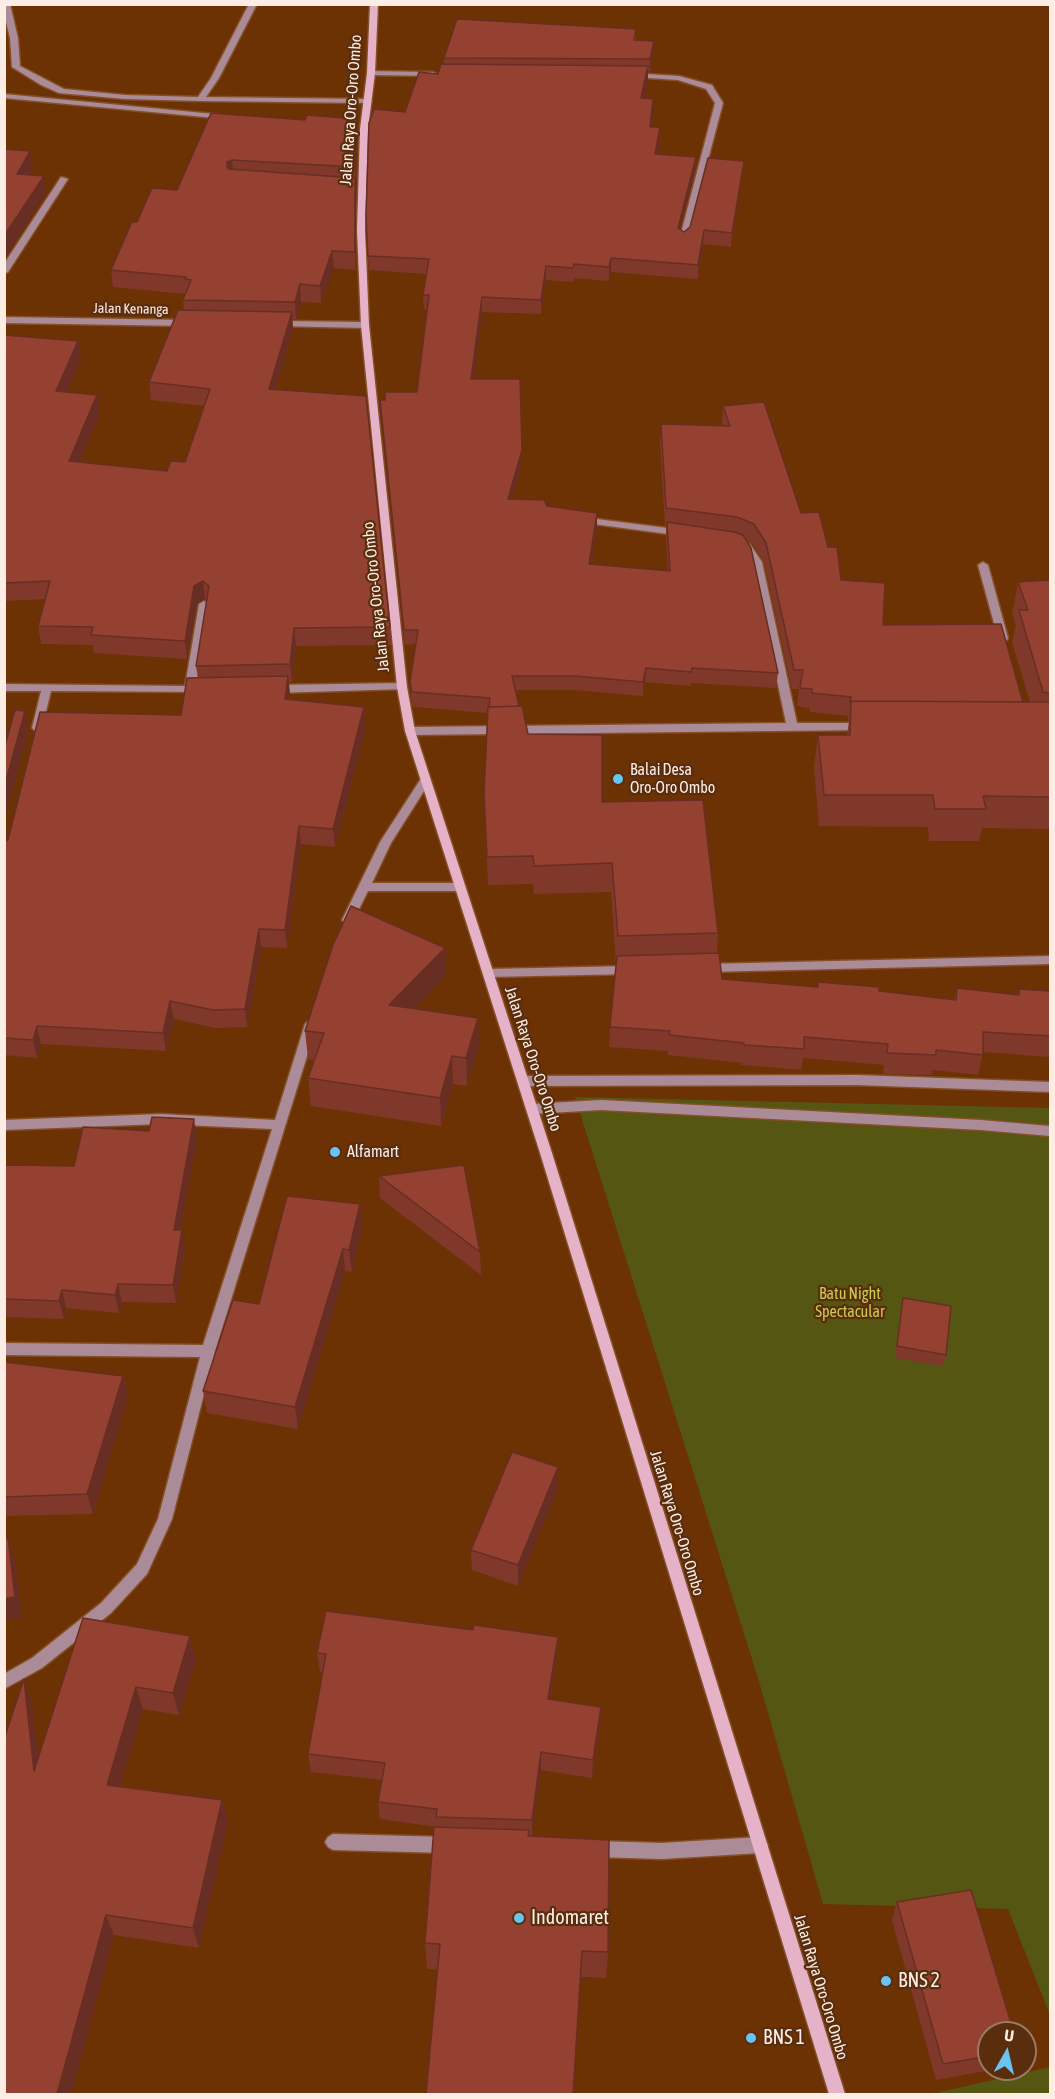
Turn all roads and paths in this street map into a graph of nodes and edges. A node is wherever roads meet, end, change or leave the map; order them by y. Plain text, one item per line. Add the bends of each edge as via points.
1 (6, 4) edge
2 (253, 4) edge
3 (374, 4) edge
4 (371, 73) junction
5 (442, 74) edge
6 (622, 76) edge
7 (4, 96) edge
8 (200, 99) junction
9 (368, 101) junction
10 (237, 118) edge
11 (64, 179) dead end
12 (683, 241) edge
13 (4, 272) edge
14 (4, 320) edge
15 (200, 323) edge
16 (272, 324) edge
17 (364, 325) junction
18 (572, 519) edge
19 (691, 535) edge
20 (724, 539) edge
21 (983, 565) dead end
22 (204, 604) edge
23 (1007, 652) edge
24 (4, 687) edge
25 (402, 687) junction
26 (46, 688) junction
27 (261, 689) edge
28 (190, 690) junction
29 (214, 690) edge
30 (792, 726) junction
31 (875, 727) edge
32 (410, 731) junction
33 (33, 744) edge
34 (426, 780) junction
35 (363, 887) junction
36 (459, 887) junction
37 (344, 930) edge
38 (1050, 960) edge
39 (698, 968) edge
40 (639, 969) edge
41 (489, 973) junction
42 (316, 1007) edge
43 (523, 1081) junction
44 (1050, 1087) edge
45 (532, 1109) junction
46 (4, 1125) edge
47 (279, 1125) junction
48 (1050, 1131) edge
49 (4, 1349) edge
50 (208, 1351) junction
51 (4, 1682) edge
52 (333, 1842) dead end
53 (760, 1845) junction
54 (462, 1846) edge
55 (579, 1849) edge
56 (837, 2094) edge

1 - 8 street via 16,67 44,83 62,91
2 - 8 street
3 - 4 main road, Jalan Raya Oro-Oro Ombo
4 - 5 street
4 - 9 main road, Jalan Raya Oro-Oro Ombo
6 - 12 street via 679,78 709,87 719,103
7 - 10 street
8 - 9 street
9 - 17 main road, Jalan Raya Oro-Oro Ombo via 358,129
11 - 13 street
14 - 15 street, Jalan Kenanga
16 - 17 street
17 - 25 main road, Jalan Raya Oro-Oro Ombo
18 - 19 street
20 - 30 street via 747,546 757,562
21 - 23 street
22 - 28 street
24 - 26 street
25 - 27 street
25 - 32 main road, Jalan Raya Oro-Oro Ombo
26 - 28 street
26 - 33 street
28 - 29 street
30 - 31 street
30 - 32 street
32 - 34 main road, Jalan Raya Oro-Oro Ombo
34 - 35 street via 386,842
34 - 36 main road, Jalan Raya Oro-Oro Ombo
35 - 36 street
35 - 37 street
36 - 41 main road, Jalan Raya Oro-Oro Ombo
38 - 39 street
40 - 41 street
41 - 43 main road, Jalan Raya Oro-Oro Ombo
42 - 47 street
43 - 44 street via 857,1080
43 - 45 main road, Jalan Raya Oro-Oro Ombo
45 - 48 street via 602,1105
45 - 53 main road, Jalan Raya Oro-Oro Ombo
46 - 47 street via 161,1119
47 - 50 street
49 - 50 street
50 - 51 street via 165,1519 142,1569 97,1615 37,1663
52 - 54 street
53 - 55 street via 662,1851
53 - 56 main road, Jalan Raya Oro-Oro Ombo

